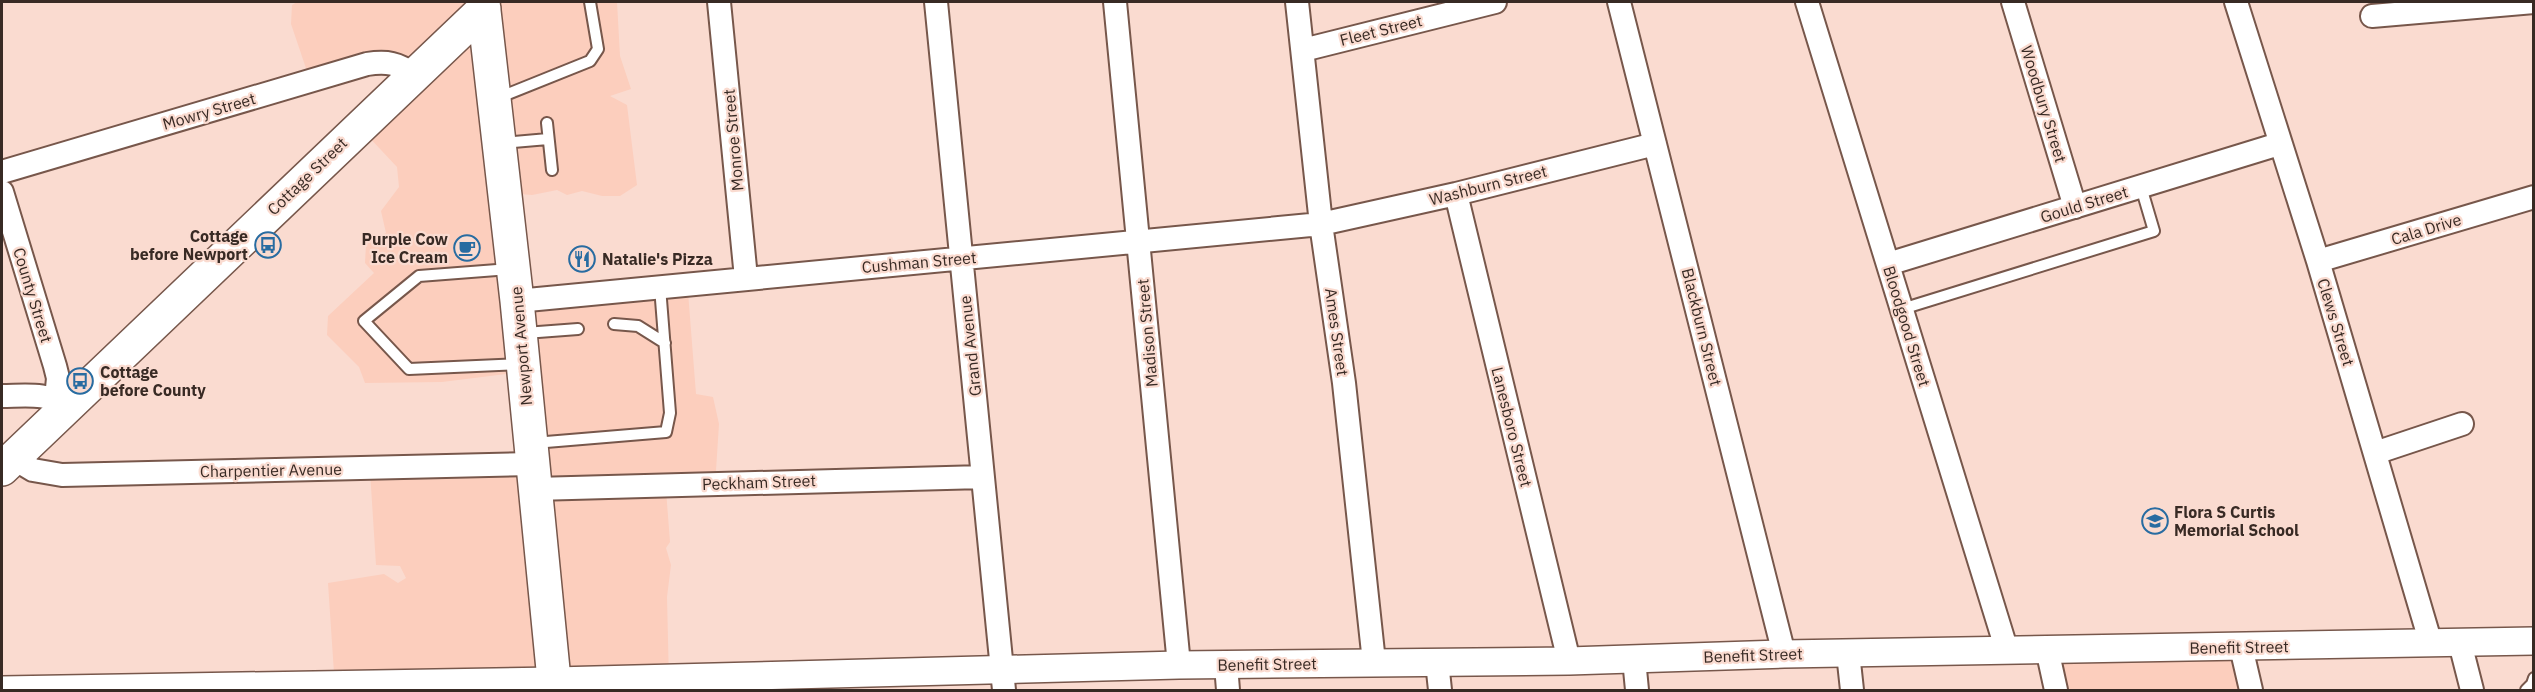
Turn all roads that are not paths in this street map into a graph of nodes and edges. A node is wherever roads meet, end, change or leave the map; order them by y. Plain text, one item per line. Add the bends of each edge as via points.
1 (590, 2) edge
2 (719, 2) edge
3 (936, 2) edge
4 (1115, 2) edge
5 (1296, 2) edge
6 (1495, 2) edge
7 (1619, 2) edge
8 (1807, 2) edge
9 (2013, 2) edge
10 (2236, 2) edge
11 (2534, 2) edge
12 (484, 5) edge
13 (2372, 16) dead end
14 (1303, 50) junction
15 (414, 75) junction
16 (495, 99) junction
17 (547, 123) dead end
18 (548, 139) junction
19 (500, 144) junction
20 (1655, 144) junction
21 (2279, 144) junction
22 (552, 170) dead end
23 (2, 172) edge
24 (2141, 187) junction
25 (2, 192) edge
26 (1456, 194) junction
27 (2534, 197) edge
28 (2075, 207) junction
29 (1321, 224) junction
30 (1138, 241) junction
31 (960, 258) junction
32 (2318, 261) junction
33 (1888, 264) junction
34 (514, 268) junction
35 (746, 278) junction
36 (660, 287) junction
37 (517, 301) junction
38 (1902, 309) junction
39 (614, 324) dead end
40 (578, 329) dead end
41 (665, 343) junction
42 (522, 349) junction
43 (2, 396) edge
44 (62, 402) junction
45 (2462, 424) dead end
46 (2375, 453) junction
47 (7, 464) edge
48 (532, 465) junction
49 (983, 477) junction
50 (2534, 641) edge
51 (2460, 643) junction
52 (2432, 644) junction
53 (2241, 647) junction
54 (2047, 649) junction
55 (2007, 651) junction
56 (1848, 653) junction
57 (1784, 654) junction
58 (1634, 659) junction
59 (1569, 660) junction
60 (1374, 662) junction
61 (1437, 662) junction
62 (1179, 665) junction
63 (1227, 678) edge
64 (2534, 678) edge
65 (1003, 681) edge
66 (783, 683) edge
67 (503, 686) edge
68 (555, 686) edge
69 (450, 687) edge
70 (2, 690) edge
71 (1440, 690) edge
72 (1637, 690) edge
73 (1852, 690) edge
74 (2056, 690) edge
75 (2251, 690) edge
76 (2472, 690) edge
77 (2526, 690) edge

1 - 16 lane via 598,49 590,61
2 - 35 street, Monroe Street
3 - 31 street, Grand Avenue
4 - 30 street, Madison Street
5 - 14 street, Ames Street
6 - 14 street, Fleet Street
7 - 20 street, Blackburn Street
8 - 33 street, Bloodgood Street
9 - 28 street, Woodbury Street
10 - 21 street, Clews Street
11 - 13 street
12 - 15 main road, Cottage Street
12 - 16 main road, Newport Avenue
14 - 29 street, Ames Street
15 - 23 street, Mowry Street via 399,64 368,64
15 - 44 main road, Cottage Street
16 - 19 main road, Newport Avenue
17 - 18 lane
18 - 19 lane
18 - 22 lane
19 - 34 main road, Newport Avenue
20 - 26 street, Washburn Street
20 - 57 street, Blackburn Street
21 - 24 street, Gould Street
21 - 32 street, Clews Street
24 - 28 street, Gould Street
24 - 38 lane via 2154,231
25 - 44 street, County Street via 55,366
26 - 29 street, Washburn Street
26 - 59 street, Lanesboro Street
27 - 32 street, Cala Drive
28 - 33 street, Gould Street
29 - 30 street, Cushman Street
29 - 60 street, Ames Street via 1344,383
30 - 31 street, Cushman Street
30 - 62 street, Madison Street
31 - 35 street, Cushman Street
31 - 49 street, Grand Avenue
32 - 46 street, Clews Street
33 - 38 street, Bloodgood Street
34 - 37 main road, Newport Avenue
34 - 42 lane via 419,276 364,321 409,369
35 - 36 street, Cushman Street
36 - 37 street, Cushman Street
36 - 41 lane
37 - 42 main road, Newport Avenue
38 - 55 street, Bloodgood Street
39 - 41 lane via 638,326
40 - 42 lane
41 - 48 lane via 670,413 666,432
42 - 48 main road, Newport Avenue
43 - 44 street via 43,396
44 - 47 main road, Cottage Street
45 - 46 street
46 - 52 street, Clews Street
47 - 48 street, Charpentier Avenue via 62,475
48 - 49 street, Peckham Street
48 - 68 main road, Newport Avenue
49 - 65 street, Grand Avenue
50 - 51 street, Benefit Street
51 - 52 street, Benefit Street
51 - 76 street
52 - 53 street, Benefit Street
53 - 54 street, Benefit Street
53 - 75 street
54 - 55 street, Benefit Street
54 - 74 street
55 - 56 street, Benefit Street
56 - 57 street, Benefit Street
56 - 73 street
57 - 58 street, Benefit Street
58 - 59 street, Benefit Street
58 - 72 street
59 - 61 street, Benefit Street
60 - 61 street, Benefit Street
60 - 63 street, Benefit Street
61 - 71 street
62 - 63 street, Benefit Street
62 - 65 street, Benefit Street
64 - 77 lane
65 - 66 street, Benefit Street
66 - 68 street, Benefit Street
67 - 68 street, Benefit Street
67 - 69 street, Benefit Street
69 - 70 street, Benefit Street

